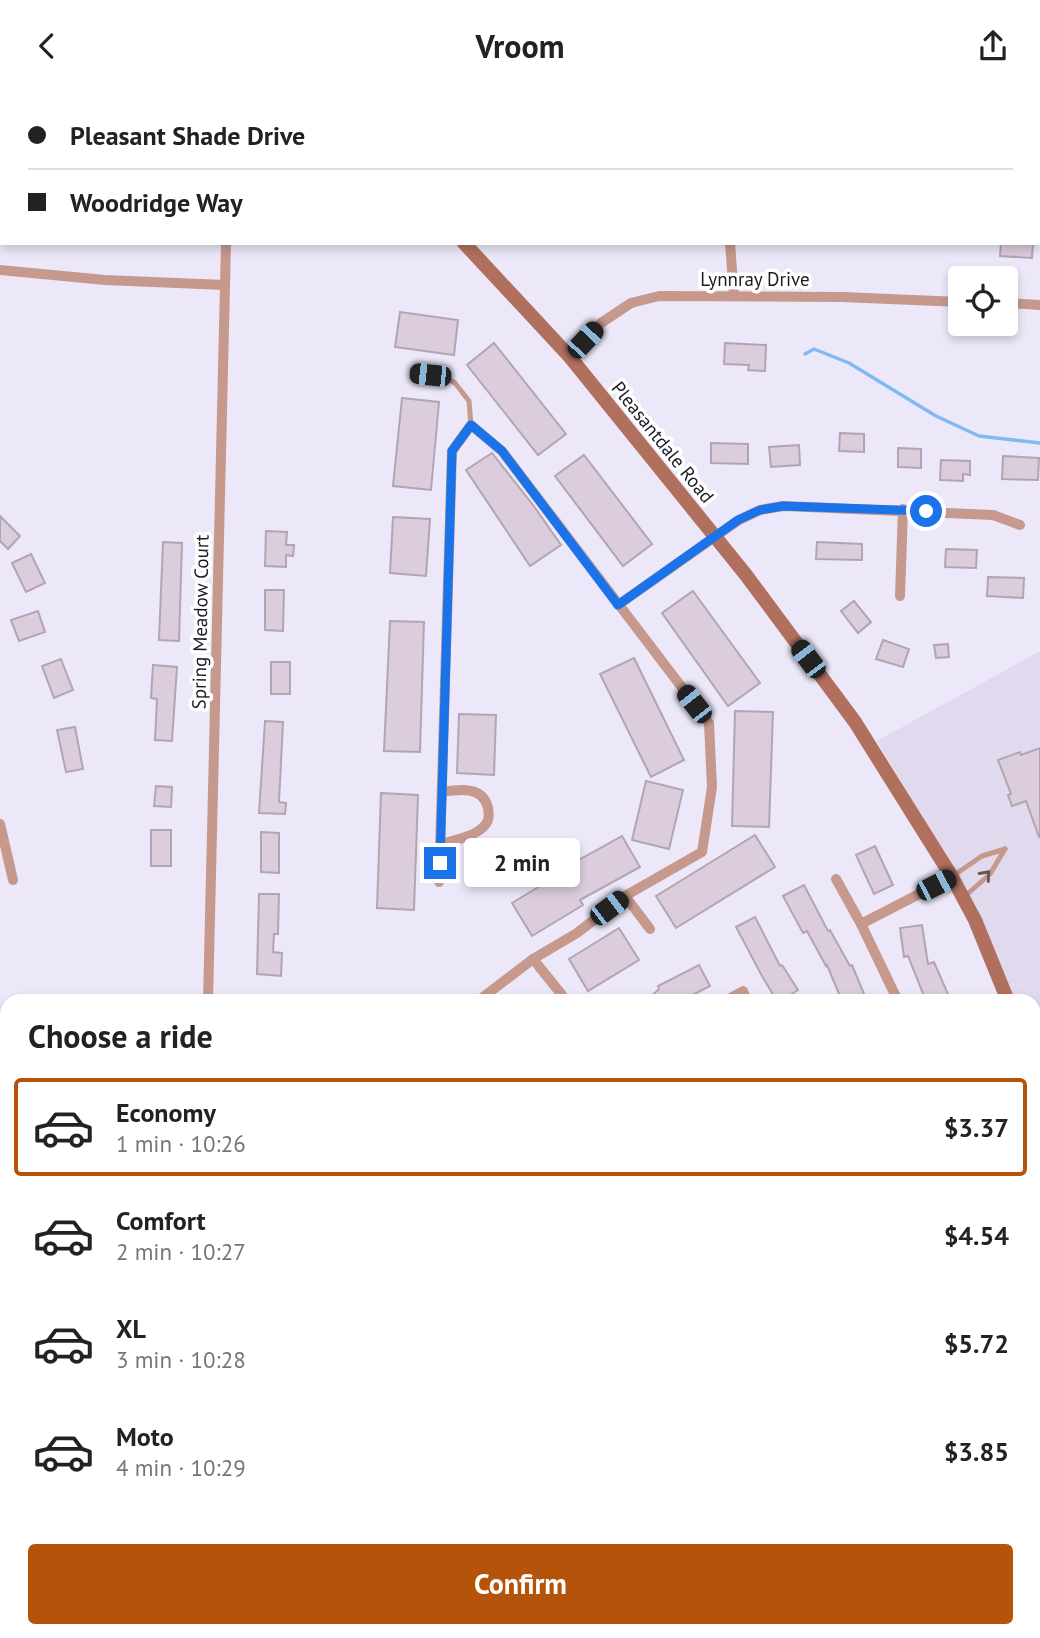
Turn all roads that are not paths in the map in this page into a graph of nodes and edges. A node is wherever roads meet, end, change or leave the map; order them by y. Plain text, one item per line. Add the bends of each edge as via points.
1 (226, 245) edge
2 (466, 245) edge
3 (730, 245) edge
4 (0, 270) edge
5 (226, 285) junction
6 (734, 296) junction
7 (948, 302) edge
8 (1018, 304) edge
9 (1040, 305) edge
10 (570, 357) junction
11 (415, 374) dead end
12 (471, 425) junction
13 (904, 509) junction
14 (1020, 525) dead end
15 (715, 537) junction
16 (900, 596) dead end
17 (618, 605) junction
18 (442, 792) junction
19 (0, 824) edge
20 (441, 844) junction
21 (952, 877) junction
22 (836, 879) dead end
23 (13, 880) dead end
24 (439, 882) dead end
25 (625, 896) junction
26 (963, 898) junction
27 (861, 924) junction
28 (650, 929) dead end
29 (533, 959) junction
30 (208, 994) edge
31 (487, 994) edge
32 (561, 994) edge
33 (895, 994) edge
34 (1005, 994) edge

1 - 5 street, Spring Meadow Court
2 - 10 main road, Pleasantdale Road
3 - 6 street
4 - 5 street
5 - 30 street, Spring Meadow Court
6 - 7 street, Lynnray Drive
6 - 10 street, Lynnray Drive via 659,296 631,303 601,323
8 - 9 street
10 - 15 main road, Pleasantdale Road
11 - 12 lane via 445,377 455,383 469,401
12 - 17 street via 502,451
12 - 18 street via 452,451
13 - 14 street via 993,515
13 - 15 street via 783,506 738,520
13 - 16 street
15 - 17 street
15 - 21 main road, Pleasantdale Road via 855,722
17 - 25 street via 709,723 712,787 702,852
18 - 20 street
18 - 20 street via 474,790 485,800 489,817 478,831
19 - 23 street
20 - 24 street
21 - 26 main road, Pleasantdale Road
26 -> 21 lane via 990,874 1005,849 982,856
21 - 27 street
22 - 27 street
25 - 28 street
25 - 29 street
26 - 34 main road, Pleasantdale Road
27 - 33 street
29 - 31 street
29 - 32 street

